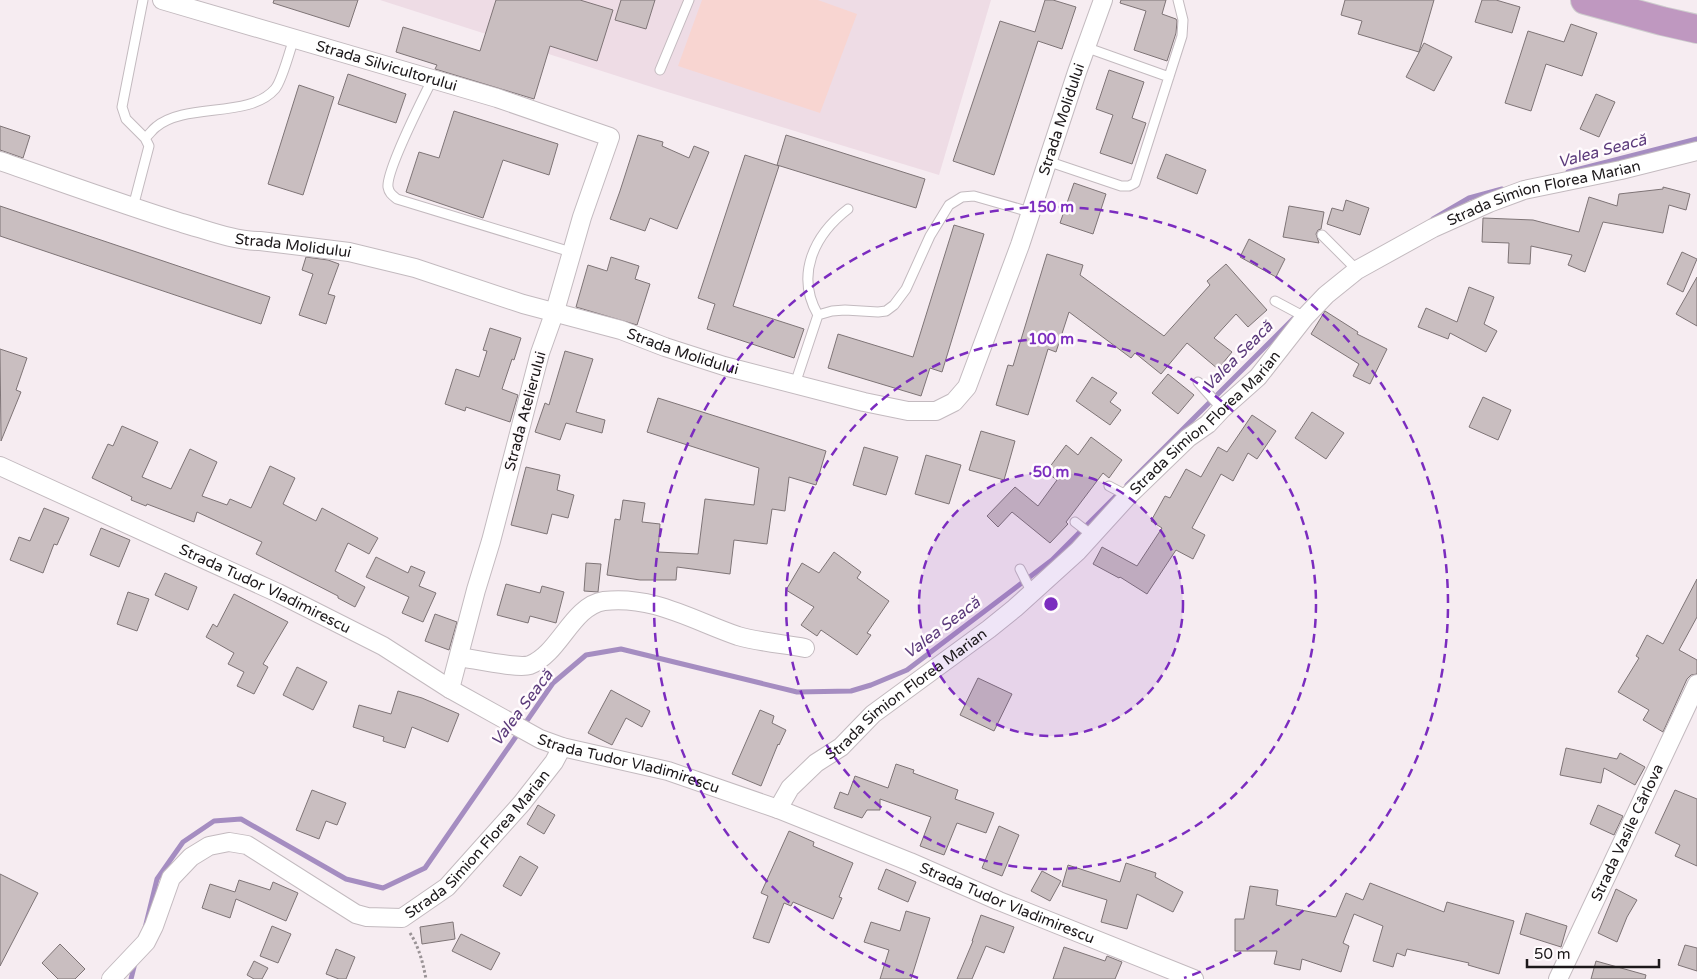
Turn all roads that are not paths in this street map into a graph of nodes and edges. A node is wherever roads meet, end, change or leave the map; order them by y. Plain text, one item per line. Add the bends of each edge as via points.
1 (143, 0) edge
2 (162, 0) edge
3 (689, 0) edge
4 (1103, 0) edge
5 (1178, 0) edge
6 (1585, 0) edge
7 (1697, 29) edge
8 (294, 38) junction
9 (1085, 47) junction
10 (660, 70) dead end
11 (1169, 77) junction
12 (432, 80) junction
13 (610, 137) joint
14 (145, 138) junction
15 (1697, 151) edge
16 (0, 161) edge
17 (1048, 161) junction
18 (133, 207) junction
19 (848, 209) dead end
20 (1030, 212) junction
21 (1322, 235) dead end
22 (571, 252) junction
23 (1352, 266) junction
24 (1275, 301) dead end
25 (555, 311) junction
26 (818, 315) junction
27 (1305, 317) junction
28 (1198, 382) dead end
29 (795, 384) junction
30 (1219, 406) junction
31 (0, 466) edge
32 (1109, 486) dead end
33 (1128, 496) junction
34 (1075, 522) dead end
35 (1093, 536) junction
36 (1020, 569) dead end
37 (1029, 590) junction
38 (805, 648) dead end
39 (459, 657) junction
40 (1697, 684) edge
41 (450, 689) junction
42 (562, 747) junction
43 (778, 809) junction
44 (111, 979) edge
45 (1194, 979) edge
46 (1558, 979) edge

1 - 14 lane via 122,108 126,119
2 - 8 street, Strada Silvicultorului
3 - 10 lane
4 - 9 street, Strada Molidului
5 - 11 lane via 1183,20 1182,36
6 - 7 highway
8 - 12 street, Strada Silvicultorului
8 - 14 lane via 276,88 264,98 243,106 175,118 157,126
9 - 11 lane
9 - 17 street, Strada Molidului
11 - 17 lane via 1135,183 1121,186
12 - 13 street, Strada Silvicultorului
12 - 22 lane via 395,160 388,185 390,193 396,199
13 - 22 street, Strada Atelierului
14 - 18 lane via 149,146
15 - 23 street, Strada Simion Florea Marian via 1524,190
16 - 18 street, Strada Molidului
17 - 20 street, Strada Molidului
18 - 25 street, Strada Molidului via 247,241 349,252 415,268 523,304
19 - 26 lane via 824,231 809,262 811,302
20 - 26 lane via 974,196 962,197 949,204 930,236 906,289 886,311 832,311
20 - 29 street, Strada Molidului via 967,387 954,402 936,411 908,411
21 - 23 lane
22 - 25 street, Strada Atelierului
23 - 27 street, Strada Simion Florea Marian
24 - 27 lane
25 - 29 street, Strada Molidului via 724,366
25 - 39 street, Strada Atelierului via 540,353
26 - 29 lane
27 - 30 street, Strada Simion Florea Marian via 1258,377
28 - 30 lane
30 - 33 street, Strada Simion Florea Marian via 1208,424 1188,438
31 - 41 street, Strada Tudor Vladimirescu via 278,593 383,646
32 - 33 lane
33 - 35 street, Strada Simion Florea Marian
34 - 35 lane
35 - 37 street, Strada Simion Florea Marian
36 - 37 lane
37 - 43 street, Strada Simion Florea Marian via 989,629 872,714 841,747 816,763 790,788
38 - 39 street via 739,636 680,612 650,604 603,601 590,606 544,656 529,665
39 - 41 street, Strada Atelierului
40 - 46 street, Strada Vasile Cârlova
41 - 42 street, Strada Tudor Vladimirescu via 540,739
42 - 43 street, Strada Tudor Vladimirescu via 668,771
42 - 44 street, Strada Simion Florea Marian via 522,803 447,887 402,918 356,914 248,845 229,842 209,846 191,857 171,878 146,942
43 - 45 street, Strada Tudor Vladimirescu

